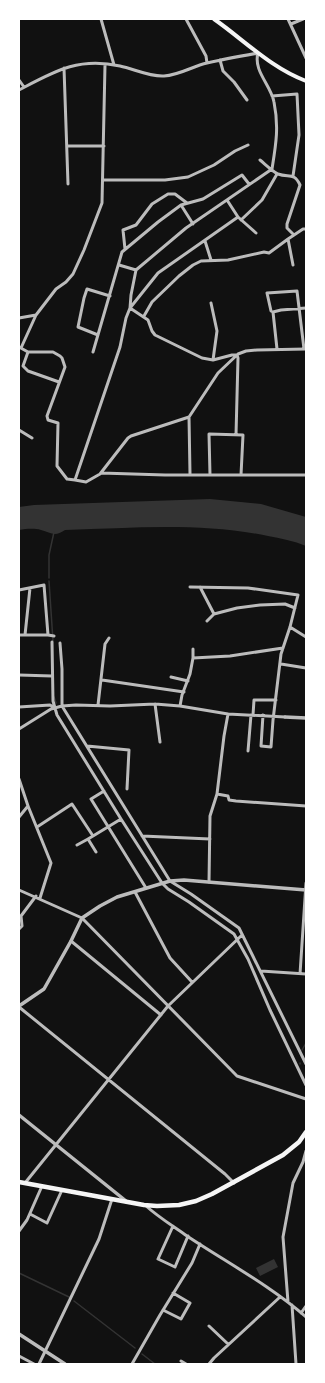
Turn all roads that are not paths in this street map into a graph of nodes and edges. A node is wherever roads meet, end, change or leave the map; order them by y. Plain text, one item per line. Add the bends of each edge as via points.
1 (102, 19) edge
2 (186, 19) edge
3 (214, 19) edge
4 (288, 19) edge
5 (303, 19) edge
6 (291, 24) junction
7 (258, 53) junction
8 (306, 58) edge
9 (220, 60) junction
10 (207, 63) junction
11 (105, 64) junction
12 (114, 65) junction
13 (64, 68) junction
14 (19, 80) edge
15 (306, 81) edge
16 (24, 87) junction
17 (19, 90) edge
18 (272, 96) junction
19 (246, 100) dead end
20 (248, 145) dead end
21 (67, 146) junction
22 (104, 146) junction
23 (260, 160) dead end
24 (272, 169) junction
25 (277, 174) junction
26 (293, 176) junction
27 (103, 180) junction
28 (68, 184) dead end
29 (248, 184) junction
30 (226, 200) junction
31 (187, 203) junction
32 (180, 205) junction
33 (240, 219) junction
34 (193, 224) junction
35 (306, 229) edge
36 (256, 233) dead end
37 (294, 235) junction
38 (288, 239) junction
39 (206, 241) junction
40 (125, 249) junction
41 (211, 260) junction
42 (119, 265) junction
43 (293, 266) dead end
44 (136, 270) junction
45 (110, 296) junction
46 (211, 303) dead end
47 (130, 308) junction
48 (306, 308) edge
49 (298, 309) junction
50 (273, 312) junction
51 (36, 315) junction
52 (144, 316) junction
53 (19, 318) edge
54 (98, 335) junction
55 (20, 348) edge
56 (277, 349) junction
57 (305, 349) edge
58 (28, 352) junction
59 (93, 352) dead end
60 (237, 355) junction
61 (213, 360) junction
62 (59, 382) junction
63 (189, 417) junction
64 (19, 430) edge
65 (236, 435) junction
66 (32, 438) dead end
67 (101, 473) junction
68 (190, 474) junction
69 (210, 475) junction
70 (241, 475) junction
71 (306, 475) edge
72 (75, 480) junction
73 (190, 587) dead end
74 (200, 587) junction
75 (30, 588) junction
76 (19, 590) edge
77 (295, 608) junction
78 (214, 614) junction
79 (207, 621) dead end
80 (290, 627) junction
81 (19, 635) edge
82 (25, 635) junction
83 (48, 635) junction
84 (54, 636) dead end
85 (306, 636) edge
86 (109, 638) dead end
87 (52, 642) dead end
88 (60, 643) dead end
89 (283, 648) junction
90 (193, 649) dead end
91 (193, 658) junction
92 (281, 664) junction
93 (306, 668) edge
94 (19, 675) edge
95 (52, 676) junction
96 (172, 677) dead end
97 (102, 680) junction
98 (188, 680) junction
99 (184, 692) junction
100 (276, 700) junction
101 (155, 704) junction
102 (98, 705) junction
103 (19, 706) edge
104 (62, 706) junction
105 (180, 706) junction
106 (54, 708) junction
107 (228, 714) junction
108 (252, 715) junction
109 (263, 715) junction
110 (274, 716) junction
111 (286, 717) joint
112 (306, 718) edge
113 (19, 729) edge
114 (160, 742) dead end
115 (87, 746) junction
116 (248, 751) dead end
117 (19, 779) edge
118 (126, 789) dead end
119 (104, 791) junction
120 (217, 794) junction
121 (28, 806) junction
122 (306, 806) edge
123 (19, 817) edge
124 (121, 819) junction
125 (108, 826) junction
126 (37, 827) junction
127 (93, 836) junction
128 (142, 836) junction
129 (88, 839) junction
130 (210, 839) junction
131 (77, 845) dead end
132 (96, 852) dead end
133 (166, 882) junction
134 (209, 882) junction
135 (306, 883) edge
136 (146, 888) junction
137 (19, 890) edge
138 (306, 890) edge
139 (135, 892) junction
140 (36, 896) junction
141 (40, 898) junction
142 (82, 918) junction
143 (19, 929) edge
144 (239, 937) junction
145 (71, 941) junction
146 (262, 971) junction
147 (300, 974) junction
148 (306, 974) edge
149 (192, 982) junction
150 (168, 1006) junction
151 (19, 1007) edge
152 (161, 1015) junction
153 (306, 1064) edge
154 (109, 1080) junction
155 (306, 1085) edge
156 (306, 1099) edge
157 (19, 1115) edge
158 (306, 1133) edge
159 (56, 1145) junction
160 (306, 1153) edge
161 (19, 1182) edge
162 (25, 1183) junction
163 (234, 1183) junction
164 (42, 1186) junction
165 (62, 1190) junction
166 (112, 1200) junction
167 (127, 1202) junction
168 (144, 1205) junction
169 (30, 1214) junction
170 (173, 1226) junction
171 (19, 1231) edge
172 (188, 1236) junction
173 (200, 1244) junction
174 (173, 1293) junction
175 (280, 1297) junction
176 (288, 1302) junction
177 (292, 1305) junction
178 (306, 1306) edge
179 (163, 1310) junction
180 (301, 1313) junction
181 (306, 1317) edge
182 (209, 1326) dead end
183 (20, 1334) edge
184 (19, 1339) edge
185 (228, 1344) junction
186 (44, 1351) junction
187 (19, 1356) edge
188 (182, 1361) dead end
189 (63, 1363) edge
190 (34, 1364) edge
191 (39, 1364) edge
192 (132, 1364) edge
193 (186, 1364) edge
194 (209, 1364) edge
195 (296, 1364) edge

1 - 12 street
2 - 10 street via 206,56
3 - 7 main road
4 - 6 street
5 - 6 street
6 - 8 street
7 - 9 street
7 - 15 main road via 286,72
7 - 18 street via 257,63
9 - 10 street
9 - 19 street via 223,71
10 - 12 street via 175,75 162,76
11 - 12 street
11 - 13 street via 73,65
11 - 22 street
13 - 16 street
13 - 21 street
14 - 16 street
16 - 17 street
18 - 24 street via 278,129
18 - 26 street via 297,94 299,135
20 - 27 street via 188,177 165,180
21 - 22 street
21 - 28 street
22 - 27 street
23 - 24 street
24 - 25 street
24 - 29 street
25 - 26 street
25 - 33 street via 262,200
26 - 37 street via 300,184 287,228
27 - 51 street via 102,203 84,250 66,282 56,289
29 - 30 street
29 - 31 street via 242,175 203,199
30 - 33 street
30 - 34 street
31 - 32 street
31 - 40 street via 175,194 168,194 152,204 136,225 123,230
32 - 34 street
32 - 40 street
33 - 36 street
33 - 39 street
34 - 44 street
35 - 37 street
37 - 38 street
38 - 41 street via 269,253 228,260
38 - 43 street
39 - 41 street
39 - 47 street via 158,273
40 - 42 street
41 - 52 street via 193,265 152,302
42 - 44 street
42 - 45 street
44 - 47 street
45 - 54 street
45 - 54 street via 87,289 84,298 78,327
46 - 61 street via 217,331
47 - 52 street
47 - 72 street via 120,347
48 - 49 street
49 - 50 street
49 - 50 street via 297,291 267,293
49 - 57 street
50 - 56 street
51 - 53 street
51 - 55 street
52 - 61 street via 151,324 152,331 160,338 198,358
54 - 59 street
55 - 58 street
56 - 57 street
56 - 60 street via 246,351
58 - 62 street via 23,366 28,371
58 - 62 street via 53,352 60,356 65,367
60 - 61 street
60 - 63 street via 218,373
60 - 65 street
62 - 72 street via 46,416 48,420 58,423 57,466 67,479
63 - 67 street via 131,436
63 - 68 street
64 - 66 street
65 - 69 street via 208,434
65 - 70 street via 243,435
67 - 68 street
67 - 72 street via 86,482
68 - 69 street
69 - 70 street
70 - 71 street
73 - 74 street
74 - 77 street via 248,588 298,595
74 - 78 street
75 - 76 street
75 - 82 street
75 - 83 street via 44,585
77 - 78 street via 285,604 260,604
77 - 80 street
78 - 79 street
80 - 85 street
80 - 89 street
81 - 82 street
82 - 83 street
83 - 84 street
86 - 97 street via 105,644
87 - 95 street
88 - 104 street
89 - 91 street via 230,656
89 - 92 street
90 - 91 street
91 - 98 street
92 - 93 street
92 - 100 street
94 - 95 street
95 - 106 street
96 - 98 street
97 - 99 street
97 - 102 street
98 - 99 street
99 - 105 street
100 - 108 street via 254,700
100 - 110 street
101 - 102 street
101 - 105 street
101 - 114 street
102 - 104 street
103 - 106 street via 50,705
104 - 106 street
104 - 115 street
105 - 107 street
106 - 113 street
106 - 119 street
107 - 108 street
107 - 120 street
108 - 109 street
108 - 116 street
109 - 110 street
109 - 110 street via 261,746 271,747
110 - 111 street
111 - 112 street
115 - 118 street via 129,750
115 - 128 street
117 - 121 street
119 - 124 street
119 - 125 street via 91,799
120 - 122 street via 236,801
120 - 130 street via 210,816
121 - 123 street
121 - 126 street
124 - 125 street
124 - 133 street
125 - 127 street
125 - 136 street
126 - 127 street via 72,804
126 - 141 street via 51,863
127 - 129 street
128 - 130 street
128 - 133 street
129 - 131 street
129 - 132 street
130 - 134 street
133 - 134 street
133 - 136 street
133 - 144 street via 168,889
133 - 144 street via 191,894 238,927
134 - 138 street
135 - 138 street
136 - 139 street
137 - 140 street
138 - 147 street
139 - 142 street via 117,897
139 - 149 street via 170,958
140 - 141 street
140 - 143 street via 20,916 22,926
141 - 142 street
142 - 145 street
142 - 150 street
144 - 146 street
144 - 149 street
144 - 155 street
145 - 151 street via 44,989
145 - 152 street
146 - 147 street
146 - 153 street
147 - 148 street
149 - 150 street
150 - 152 street
150 - 156 street via 237,1076
151 - 154 street
152 - 154 street
154 - 159 street
154 - 163 street
157 - 159 street
158 - 163 main road via 283,1155
159 - 162 street
159 - 167 street
160 - 176 street via 293,1184 283,1237
161 - 162 main road
162 - 164 main road
163 - 168 main road via 192,1202 168,1206
164 - 165 main road
164 - 169 street
165 - 166 main road
165 - 169 street via 47,1223
166 - 167 main road
166 - 186 street via 99,1239
167 - 168 main road
168 - 170 street
169 - 171 street
170 - 172 street
170 - 172 street via 158,1259 175,1266
172 - 173 street
173 - 174 street via 192,1263
173 - 175 street
174 - 179 street
174 - 179 street via 190,1303 181,1319
175 - 176 street
175 - 185 street
176 - 177 street
177 - 180 street
177 - 195 street
178 - 180 street
179 - 192 street
180 - 181 street
182 - 185 street
183 - 184 street
183 - 186 street
185 - 194 street
186 - 189 street
186 - 191 street
187 - 190 street
188 - 193 street

